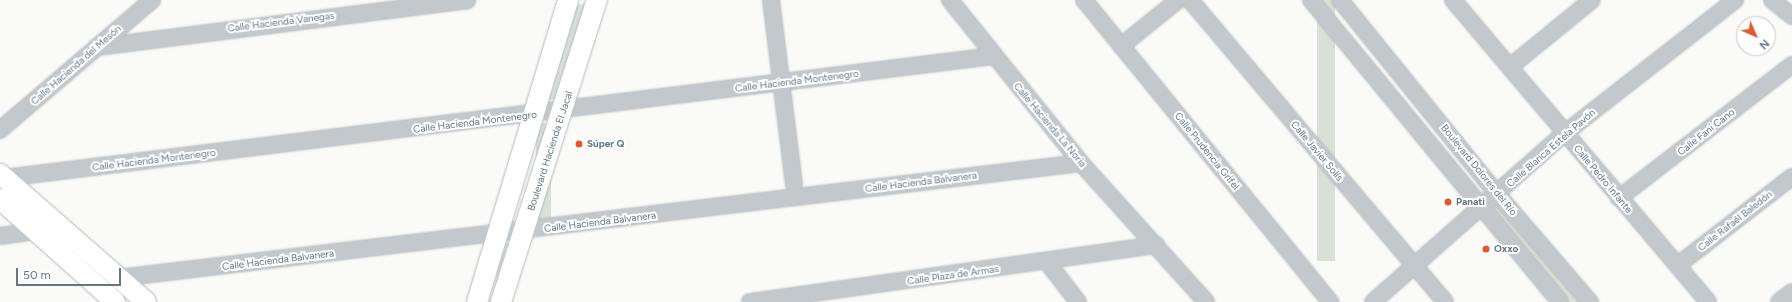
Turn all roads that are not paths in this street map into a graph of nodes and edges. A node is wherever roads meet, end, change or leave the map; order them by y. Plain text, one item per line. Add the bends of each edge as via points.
1 (152, 0) edge
2 (467, 0) edge
3 (568, 0) edge
4 (598, 0) edge
5 (771, 0) edge
6 (950, 0) edge
7 (1084, 0) edge
8 (1178, 0) edge
9 (1190, 0) edge
10 (1311, 0) edge
11 (1340, 0) edge
12 (1453, 0) edge
13 (1592, 0) edge
14 (1735, 0) edge
15 (1772, 0) edge
16 (349, 7) edge
17 (1792, 16) edge
18 (1369, 36) junction
19 (1121, 46) junction
20 (97, 47) junction
21 (1351, 49) junction
22 (994, 56) junction
23 (1792, 65) edge
24 (1511, 66) junction
25 (783, 82) junction
26 (563, 111) junction
27 (533, 115) junction
28 (0, 130) edge
29 (1565, 133) junction
30 (1081, 163) junction
31 (2, 176) edge
32 (1792, 177) edge
33 (794, 184) dead end
34 (1498, 194) junction
35 (1619, 198) junction
36 (0, 199) edge
37 (1481, 209) junction
38 (36, 231) junction
39 (525, 231) junction
40 (498, 234) junction
41 (0, 236) edge
42 (1156, 245) junction
43 (1048, 263) junction
44 (1678, 265) junction
45 (1415, 267) junction
46 (118, 278) junction
47 (1792, 292) edge
48 (116, 302) edge
49 (146, 302) edge
50 (476, 302) edge
51 (501, 302) edge
52 (757, 302) edge
53 (1078, 302) edge
54 (1206, 302) edge
55 (1330, 302) edge
56 (1373, 302) edge
57 (1445, 302) edge
58 (1560, 302) edge
59 (1590, 302) edge
60 (1708, 302) edge
61 (1779, 302) edge

1 - 20 street, Calle Hacienda del Mesón
2 - 16 street, Calle Hacienda Vanegas
3 - 27 main road
4 - 26 main road, Boulevard Hacienda El Jacal
5 - 25 street
6 - 22 street, Calle Hacienda La Noria
7 - 19 street, Calle Prudencia Grifel
8 - 19 street
9 - 45 street, Calle Javier Solís
10 - 21 street
11 - 18 street, Boulevard Dolores del Río
12 - 24 street, Calle Pedro Infante
13 - 24 street
14 - 29 street, Calle Blanca Estela Pavón
15 - 17 street
16 - 20 street, Calle Hacienda Vanegas
18 - 21 street
18 - 34 street, Boulevard Dolores del Río
19 - 55 street, Calle Prudencia Grifel
20 - 28 street, Calle Hacienda del Mesón
21 - 37 street
22 - 25 street, Calle Hacienda Montenegro
22 - 30 street, Calle Hacienda La Noria
23 - 35 street, Calle Fani Cano
24 - 29 street, Calle Pedro Infante
25 - 26 street, Calle Hacienda Montenegro
25 - 33 street
26 - 27 street, Calle Hacienda Montenegro
26 - 39 main road, Boulevard Hacienda El Jacal
27 - 31 street, Calle Hacienda Montenegro
27 - 40 main road
29 - 34 street, Calle Blanca Estela Pavón
29 - 35 street, Calle Pedro Infante
30 - 39 street, Calle Hacienda Balvanera
30 - 42 street, Calle Hacienda La Noria
31 - 46 main road
32 - 44 street, Calle Rafaél Baledón
34 - 37 street, Calle Blanca Estela Pavón
34 - 59 street, Boulevard Dolores del Río
35 - 44 street, Calle Pedro Infante
36 - 38 main road
37 - 45 street, Calle Blanca Estela Pavón
37 - 58 street
38 - 41 street
38 - 48 main road
39 - 40 street, Calle Hacienda Balvanera
39 - 51 main road, Boulevard Hacienda El Jacal
40 - 46 street, Calle Hacienda Balvanera
40 - 50 main road
42 - 43 street, Calle Plaza de Armas
42 - 54 street, Calle Hacienda La Noria
43 - 52 street, Calle Plaza de Armas
43 - 53 street
44 - 60 street, Calle Pedro Infante
45 - 56 street, Calle Blanca Estela Pavón
45 - 57 street, Calle Javier Solís
46 - 49 main road
47 - 61 street

